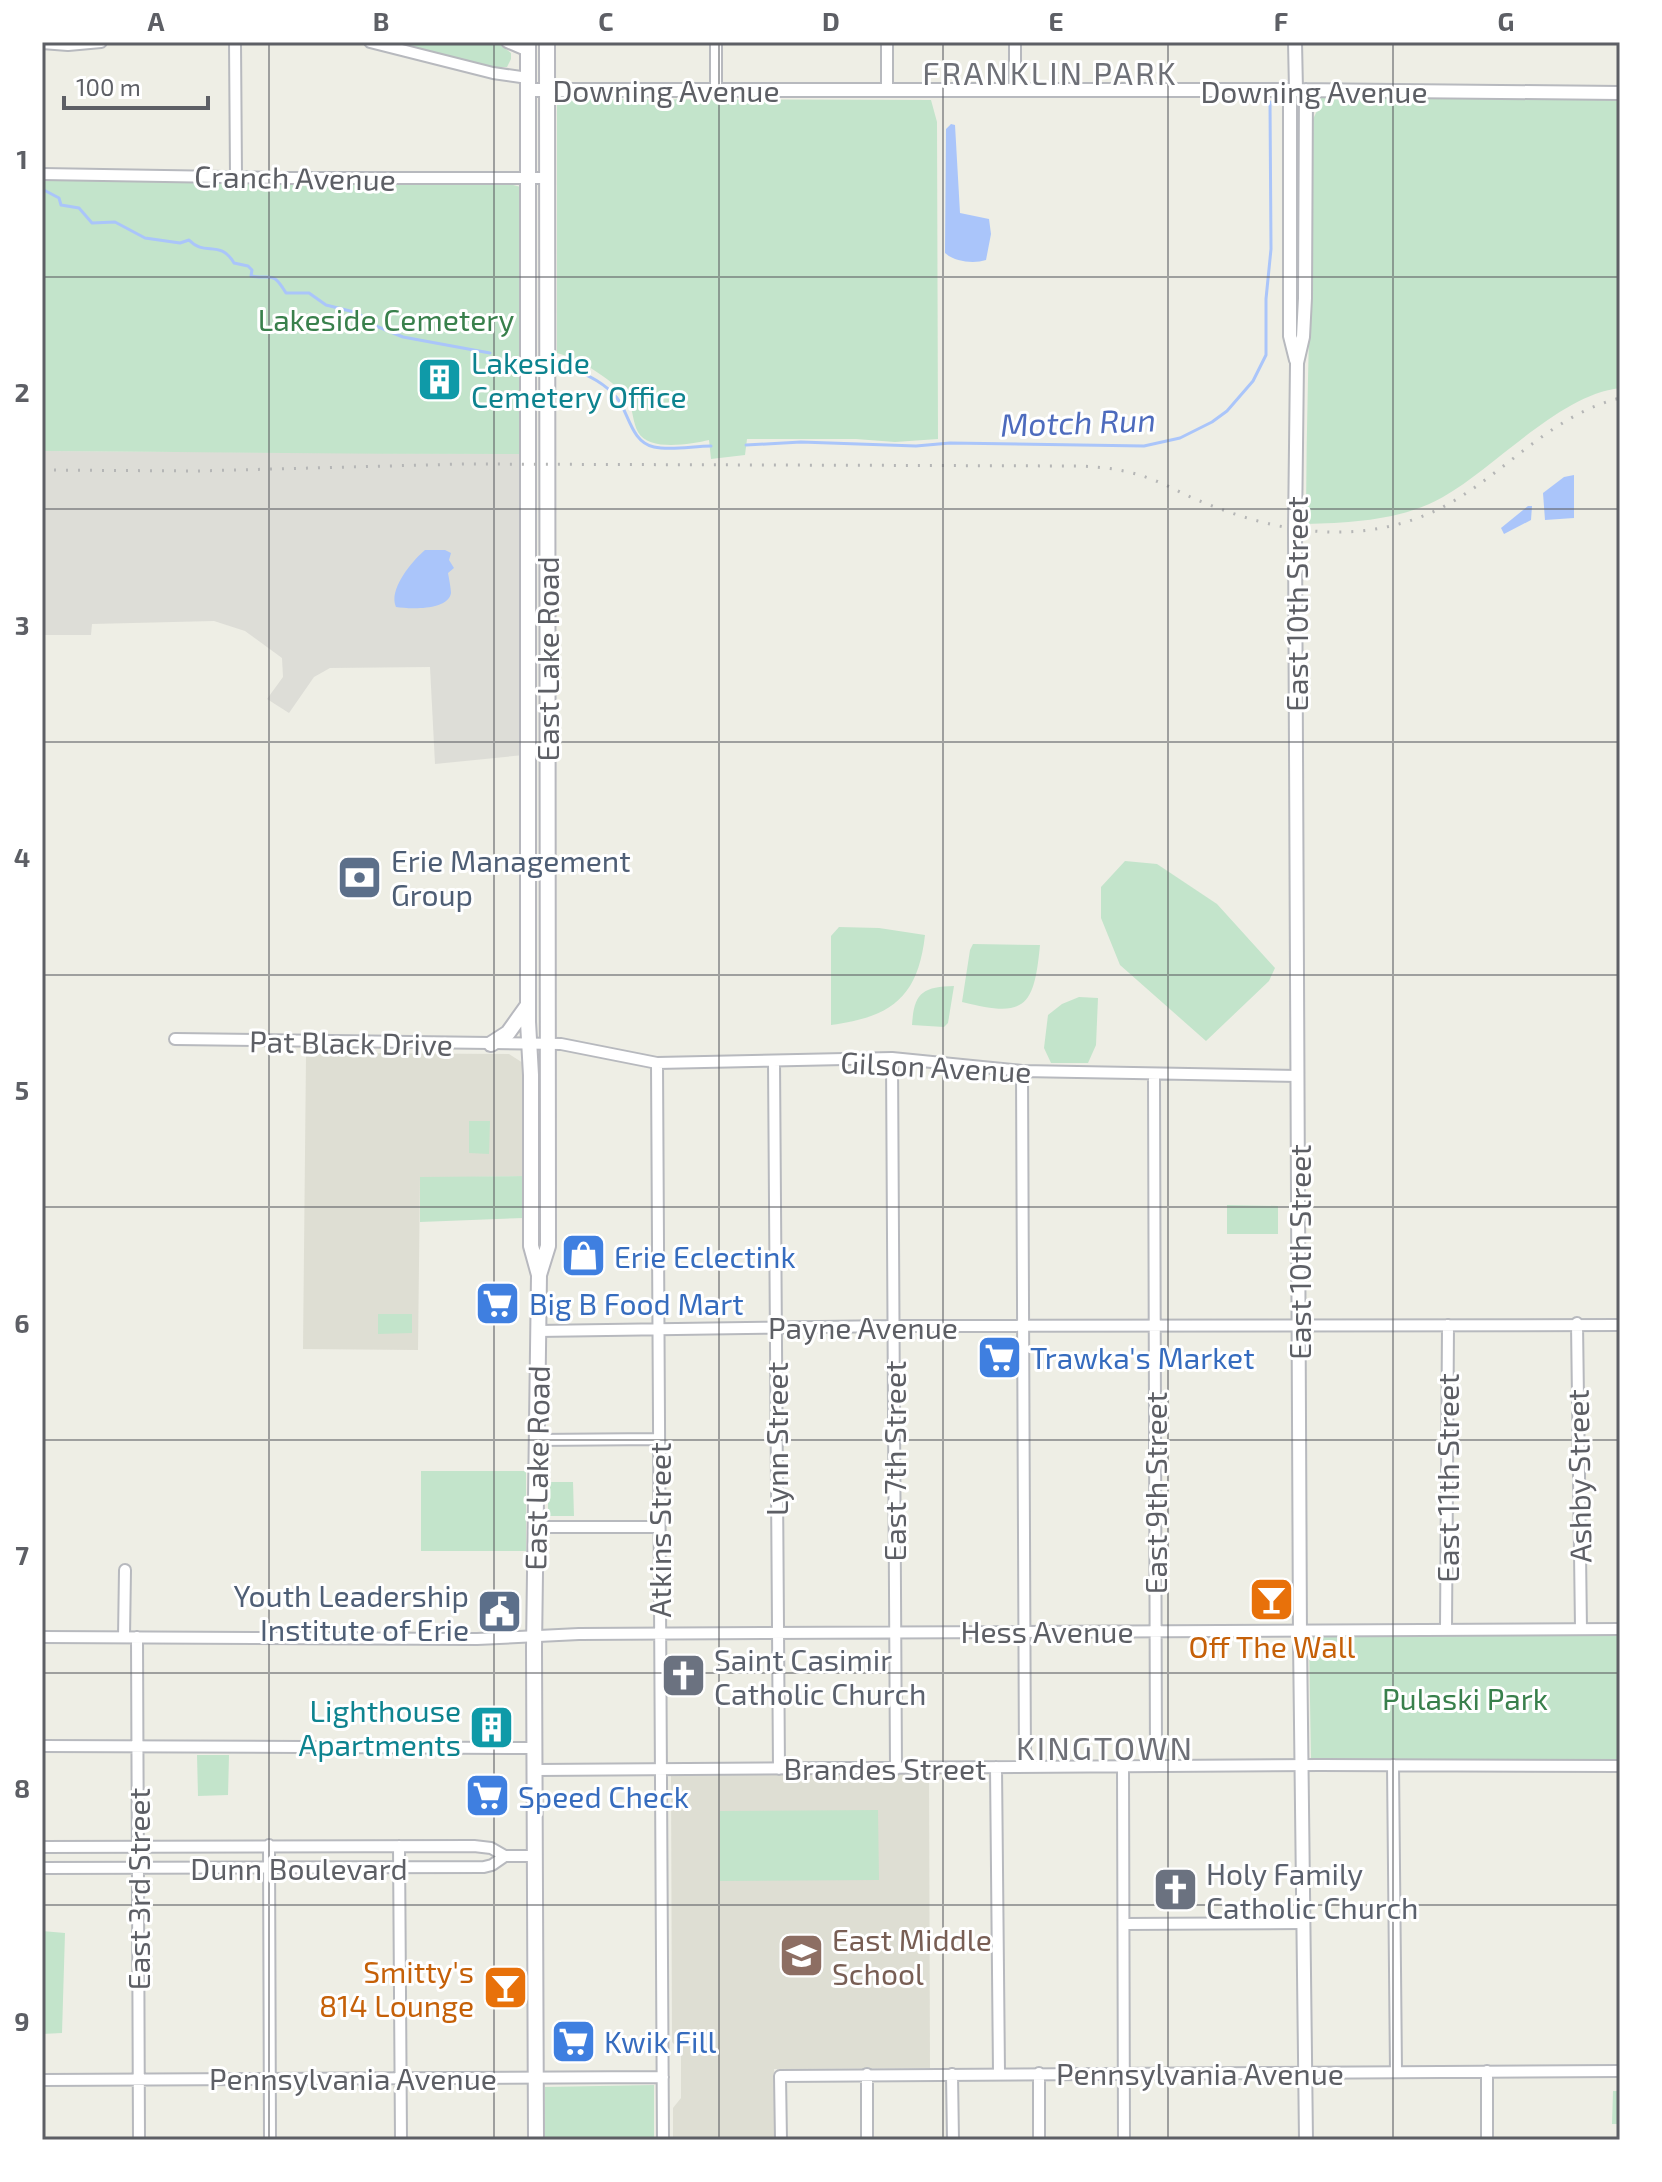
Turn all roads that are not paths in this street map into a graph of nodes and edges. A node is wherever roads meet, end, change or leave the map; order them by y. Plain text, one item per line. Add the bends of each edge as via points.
1 (101, 42) edge
2 (235, 42) edge
3 (370, 42) edge
4 (507, 42) edge
5 (547, 42) edge
6 (716, 42) edge
7 (887, 42) edge
8 (1015, 42) edge
9 (1295, 42) edge
10 (42, 43) edge
11 (528, 46) edge
12 (528, 84) junction
13 (547, 90) junction
14 (716, 90) junction
15 (1297, 90) junction
16 (887, 91) junction
17 (1015, 91) junction
18 (1620, 93) edge
19 (42, 174) edge
20 (236, 177) junction
21 (547, 178) junction
22 (528, 179) junction
23 (528, 1005) junction
24 (175, 1039) dead end
25 (491, 1044) junction
26 (528, 1044) junction
27 (547, 1044) junction
28 (892, 1058) junction
29 (774, 1061) junction
30 (657, 1063) junction
31 (1022, 1071) junction
32 (1154, 1076) junction
33 (1298, 1076) junction
34 (539, 1275) junction
35 (1577, 1323) junction
36 (1300, 1325) junction
37 (1448, 1325) junction
38 (1620, 1325) edge
39 (893, 1326) junction
40 (1023, 1326) junction
41 (1155, 1326) junction
42 (776, 1327) junction
43 (658, 1329) junction
44 (537, 1331) junction
45 (659, 1439) junction
46 (535, 1440) junction
47 (535, 1527) junction
48 (659, 1527) junction
49 (125, 1570) dead end
50 (1581, 1629) junction
51 (1620, 1629) edge
52 (1446, 1630) junction
53 (1025, 1631) junction
54 (1155, 1631) junction
55 (1301, 1631) junction
56 (778, 1632) junction
57 (895, 1632) junction
58 (660, 1633) junction
59 (534, 1636) junction
60 (42, 1637) edge
61 (124, 1637) junction
62 (137, 1637) junction
63 (42, 1746) edge
64 (138, 1747) junction
65 (535, 1748) junction
66 (1303, 1765) junction
67 (1393, 1765) junction
68 (1156, 1766) junction
69 (1620, 1766) edge
70 (996, 1767) junction
71 (1025, 1767) junction
72 (1123, 1767) junction
73 (661, 1769) junction
74 (779, 1769) junction
75 (896, 1769) junction
76 (535, 1770) junction
77 (269, 1845) junction
78 (399, 1846) junction
79 (42, 1847) edge
80 (137, 1847) junction
81 (505, 1856) junction
82 (535, 1856) junction
83 (399, 1867) junction
84 (42, 1868) edge
85 (138, 1868) junction
86 (269, 1868) junction
87 (1303, 1923) junction
88 (1124, 1924) junction
89 (1487, 2071) junction
90 (1620, 2071) edge
91 (1306, 2072) junction
92 (1396, 2072) junction
93 (999, 2073) junction
94 (1039, 2073) junction
95 (1124, 2073) junction
96 (867, 2074) junction
97 (952, 2074) junction
98 (535, 2077) junction
99 (663, 2077) junction
100 (270, 2078) junction
101 (401, 2078) junction
102 (138, 2079) junction
103 (42, 2080) edge
104 (139, 2140) edge
105 (270, 2140) edge
106 (401, 2140) edge
107 (536, 2140) edge
108 (663, 2140) edge
109 (781, 2140) edge
110 (867, 2140) edge
111 (953, 2140) edge
112 (1039, 2140) edge
113 (1124, 2140) edge
114 (1306, 2140) edge
115 (1487, 2140) edge

1 - 10 street
2 - 20 street
3 - 12 street
4 - 11 street
5 - 13 main road, East Lake Road
6 - 14 street
7 - 16 street
8 - 17 street
9 - 15 street, East 10th Street
11 - 12 main road, East Lake Road
12 - 13 street, Downing Avenue
12 - 22 main road, East Lake Road
13 - 14 street, Downing Avenue
13 - 21 main road, East Lake Road
14 - 16 street, Downing Avenue
15 - 17 street, Downing Avenue
15 - 18 street, Downing Avenue
15 - 33 street, East 10th Street via 1305,298 1297,363
16 - 17 street, Downing Avenue
19 - 20 street, Cranch Avenue
20 - 22 street, Cranch Avenue
21 - 22 street, Cranch Avenue
21 - 27 main road, East Lake Road
22 - 23 main road, East Lake Road
23 - 25 main road via 508,1033
23 - 26 main road, East Lake Road
24 - 25 street, Pat Black Drive
25 - 26 street, Pat Black Drive
26 - 27 street, Gilson Avenue
26 - 34 main road, East Lake Road via 531,1246
27 - 30 street, Gilson Avenue
27 - 34 main road, East Lake Road via 548,1246
28 - 29 street, Gilson Avenue
28 - 31 street, Gilson Avenue
28 - 39 street, East 7th Street
29 - 30 street, Gilson Avenue
29 - 42 street, Lynn Street
30 - 43 street, Atkins Street
31 - 32 street, Gilson Avenue
31 - 40 street
32 - 33 street, Gilson Avenue
32 - 41 street, East 9th Street
33 - 36 street, East 10th Street
34 - 44 main road, East Lake Road
35 - 37 street, Payne Avenue
35 - 38 street, Payne Avenue
35 - 50 street, Ashby Street
36 - 37 street, Payne Avenue
36 - 41 street, Payne Avenue
36 - 55 street, East 10th Street
37 - 52 street, East 11th Street
39 - 40 street, Payne Avenue
39 - 42 street, Payne Avenue
39 - 57 street, East 7th Street
40 - 41 street, Payne Avenue
40 - 53 street
41 - 54 street, East 9th Street
42 - 43 street, Payne Avenue
42 - 56 street, Lynn Street
43 - 44 street, Payne Avenue
43 - 45 street, Atkins Street
44 - 46 main road, East Lake Road
45 - 46 street
45 - 48 street, Atkins Street
46 - 47 main road, East Lake Road
47 - 48 street
47 - 59 main road, East Lake Road
48 - 58 street, Atkins Street
49 - 61 street
50 - 51 street, Hess Avenue
50 - 52 street, Hess Avenue
52 - 55 street, Hess Avenue
53 - 54 street, Hess Avenue
53 - 57 street, Hess Avenue
53 - 71 street
54 - 55 street, Hess Avenue
54 - 68 street, East 9th Street
55 - 66 street, East 10th Street
56 - 57 street, Hess Avenue
56 - 58 street, Hess Avenue
56 - 74 street, Lynn Street
57 - 75 street, East 7th Street
58 - 59 street, Hess Avenue
58 - 73 street, Atkins Street
59 - 62 street, Hess Avenue
59 - 65 main road, East Lake Road
60 - 61 street, Hess Avenue
61 - 62 street, Hess Avenue
62 - 64 street, East 3rd Street
63 - 64 street
64 - 65 street
64 - 80 street, East 3rd Street
65 - 76 main road, East Lake Road
66 - 67 street, Brandes Street
66 - 68 street, Brandes Street
66 - 87 street, East 10th Street
67 - 69 street, Brandes Street
67 - 92 street
68 - 72 street, Brandes Street
70 - 71 street, Brandes Street
70 - 75 street, Brandes Street
70 - 93 street
71 - 72 street, Brandes Street
72 - 88 street
73 - 74 street, Brandes Street
73 - 76 street, Brandes Street
73 - 99 street, Atkins Street
74 - 75 street, Brandes Street
76 - 82 main road, East Lake Road
77 - 78 street, Dunn Boulevard
77 - 80 street, Dunn Boulevard
77 - 86 street
78 - 81 street, Dunn Boulevard via 483,1846
78 - 83 street
79 - 80 street, Dunn Boulevard
80 - 85 street, East 3rd Street
81 - 82 street, Dunn Boulevard
81 - 83 street, Dunn Boulevard via 484,1867
82 - 98 main road, East Lake Road
83 - 86 street, Dunn Boulevard
83 - 101 street
84 - 85 street, Dunn Boulevard
85 - 86 street, Dunn Boulevard
85 - 102 street, East 3rd Street
86 - 100 street
87 - 88 street
87 - 91 street, East 10th Street
88 - 95 street
89 - 90 street, Pennsylvania Avenue
89 - 92 street, Pennsylvania Avenue
89 - 115 street
91 - 92 street, Pennsylvania Avenue
91 - 95 street, Pennsylvania Avenue
91 - 114 street, East 10th Street
93 - 94 street, Pennsylvania Avenue
93 - 97 street, Pennsylvania Avenue
94 - 95 street, Pennsylvania Avenue
94 - 112 street
95 - 113 street
96 - 97 street, Pennsylvania Avenue
96 - 109 street, Pennsylvania Avenue via 780,2076
96 - 110 street
97 - 111 street
98 - 99 street, Pennsylvania Avenue
98 - 101 street, Pennsylvania Avenue
98 - 107 main road, East Lake Road
99 - 108 street, Atkins Street
100 - 101 street, Pennsylvania Avenue
100 - 102 street, Pennsylvania Avenue
100 - 105 street
101 - 106 street
102 - 103 street, Pennsylvania Avenue
102 - 104 street, East 3rd Street

